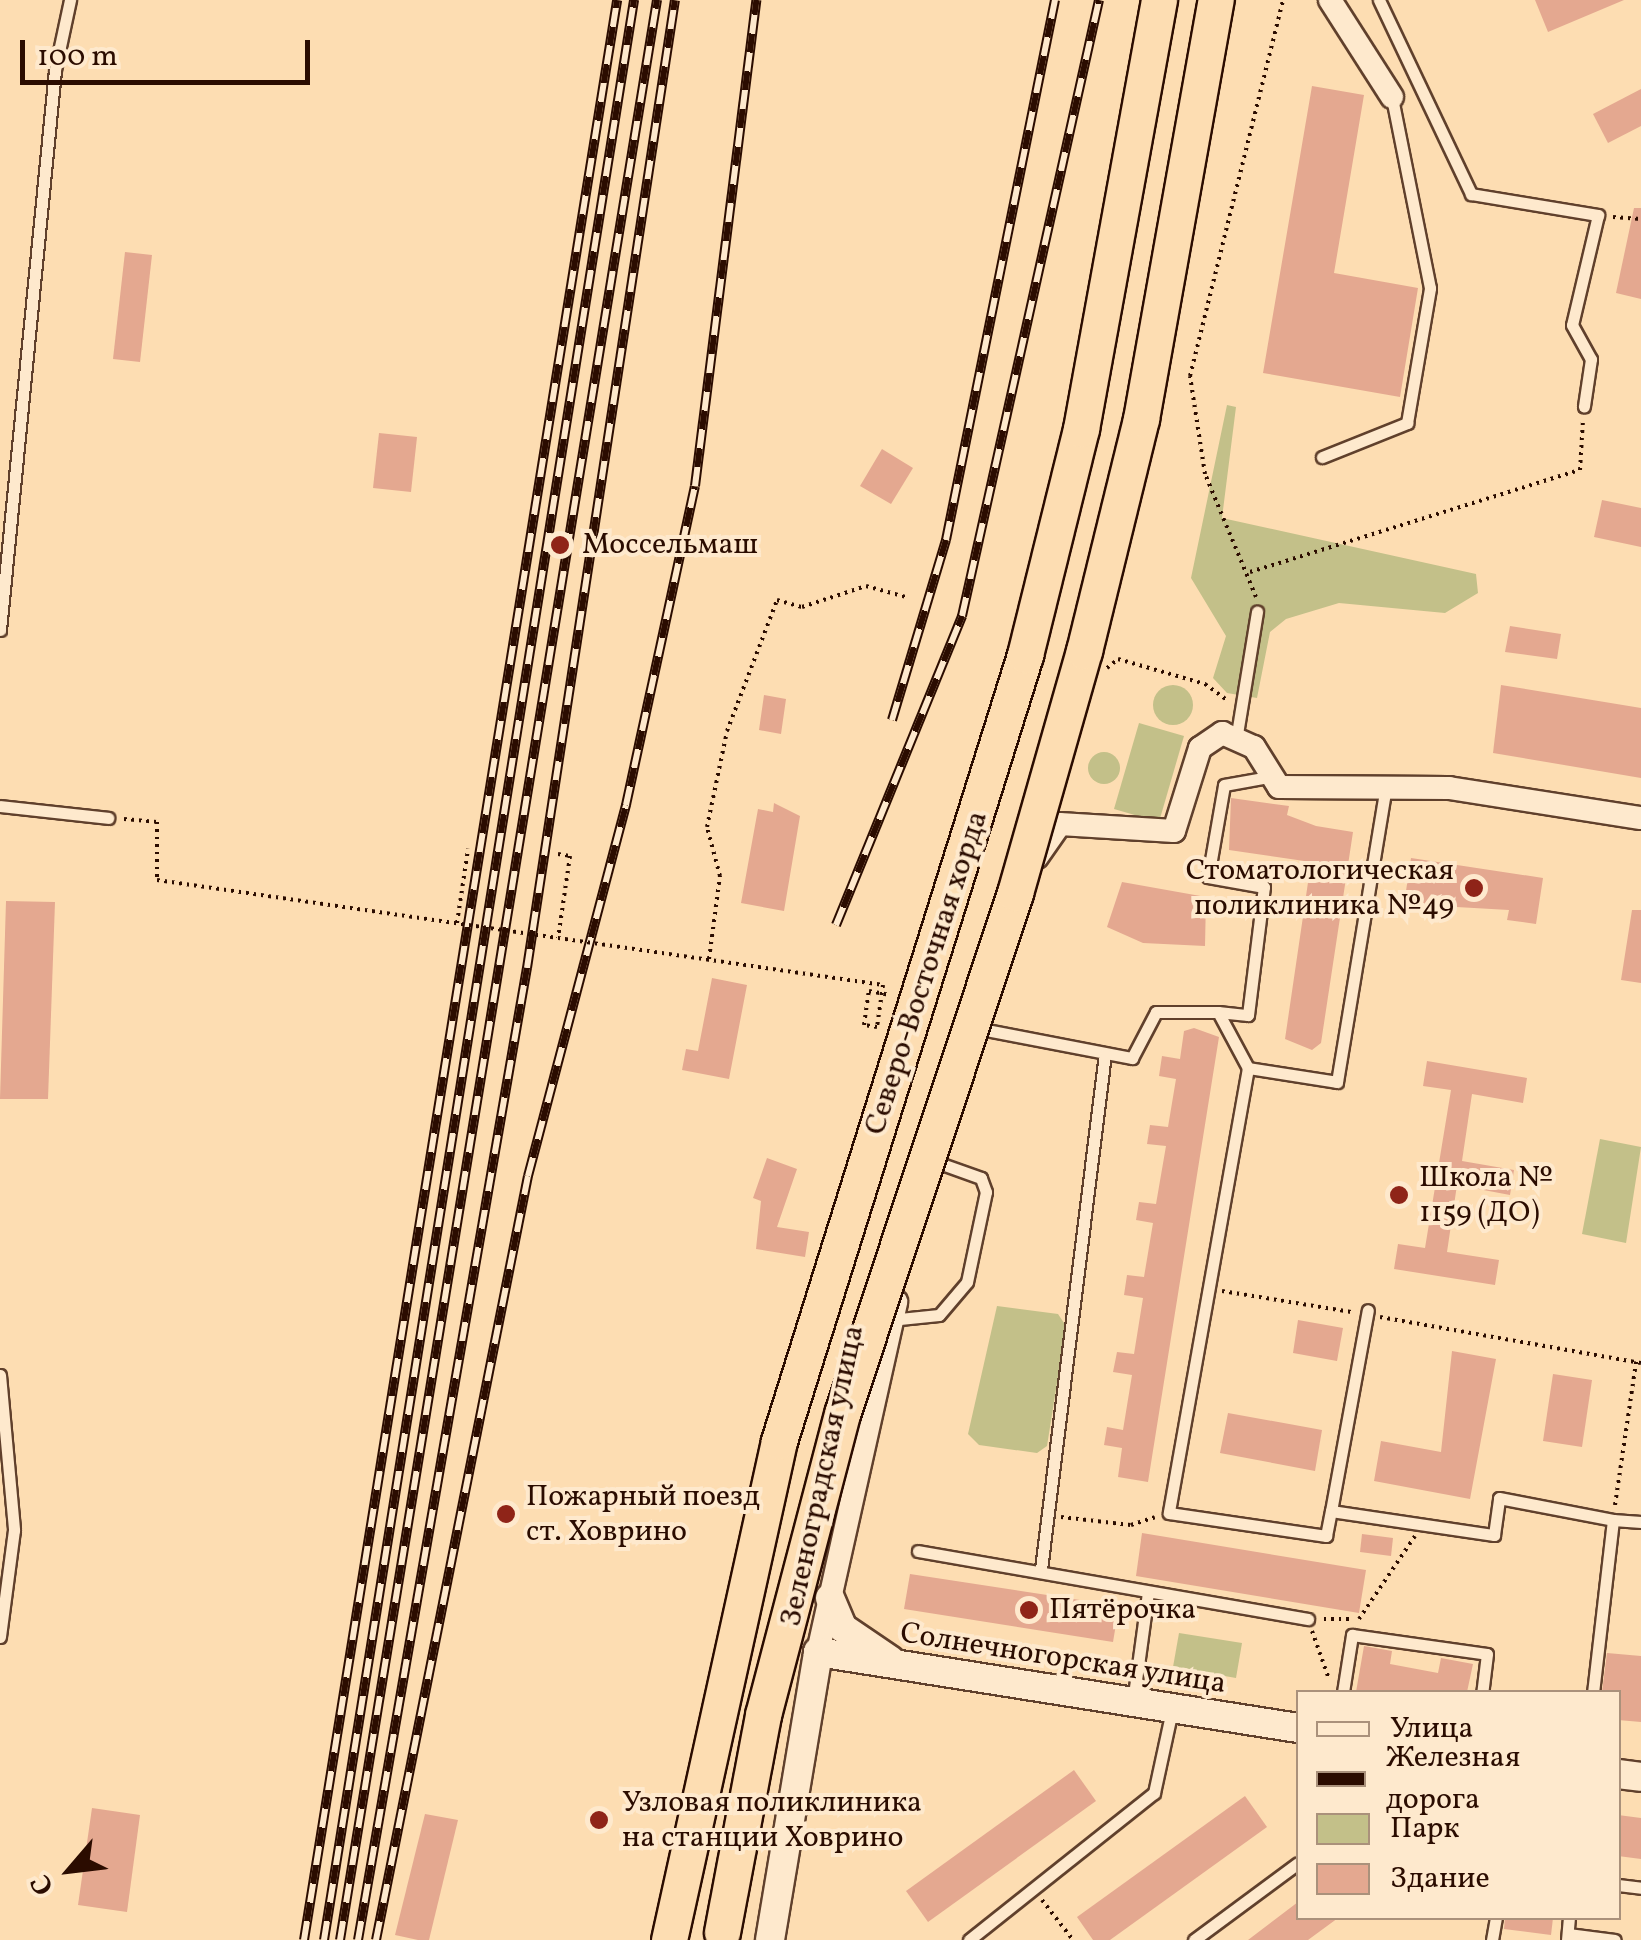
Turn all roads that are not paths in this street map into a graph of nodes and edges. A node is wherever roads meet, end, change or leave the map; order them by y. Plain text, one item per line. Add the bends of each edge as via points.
1 (70, 0) edge
2 (1158, 0) edge
3 (1216, 0) edge
4 (1330, 0) edge
5 (1380, 0) edge
6 (1392, 97) joint
7 (1584, 406) road end
8 (1322, 457) dead end
9 (1257, 608) road end
10 (0, 630) edge
11 (1236, 734) junction
12 (1269, 777) junction
13 (1385, 791) junction
14 (0, 806) edge
15 (108, 818) dead end
16 (1641, 818) edge
17 (1218, 1012) junction
18 (980, 1032) junction
19 (1105, 1054) junction
20 (1248, 1068) junction
21 (936, 1162) junction
22 (1368, 1312) road end
23 (890, 1320) junction
24 (0, 1375) edge
25 (1331, 1511) junction
26 (1613, 1520) junction
27 (1641, 1522) edge
28 (918, 1551) dead end
29 (1041, 1568) junction
30 (1148, 1592) junction
31 (830, 1598) junction
32 (1308, 1618) road end
33 (0, 1637) edge
34 (818, 1652) junction
35 (904, 1670) junction
36 (1343, 1690) edge
37 (1482, 1690) edge
38 (1592, 1690) edge
39 (1133, 1704) junction
40 (1172, 1709) junction
41 (1296, 1728) edge
42 (1296, 1864) edge
43 (722, 1932) dead end
44 (1568, 1937) edge
45 (668, 1940) edge
46 (770, 1940) edge
47 (969, 1940) edge
48 (1194, 1940) edge
49 (1615, 1940) edge

1 - 10 lane via 55,70
2 - 45 main road, Северо-Восточная хорда, bridge via 1081,429 1025,655 779,1442
3 - 43 main road, Северо-Восточная хорда, bridge via 1145,400 1084,651 1016,893 843,1411 764,1714
4 - 6 street
5 - 7 lane via 1470,194 1598,216 1572,325 1591,360
6 - 8 lane via 1430,288 1407,423
9 - 11 lane
11 - 12 street
11 - 18 street, Зеленоградская улица via 1200,748 1174,831 1069,823 1050,831
12 - 13 street via 1279,787
12 - 17 lane via 1224,785 1208,878 1264,887 1248,1014
13 - 16 street via 1450,788
13 - 20 lane via 1337,1082
14 - 15 lane
17 - 19 lane via 1156,1012 1132,1058
17 - 20 lane
18 - 19 lane
18 - 21 street, Зеленоградская улица
19 - 29 lane
20 - 25 lane via 1169,1513 1326,1536
21 - 23 street, Зеленоградская улица
21 - 23 lane via 980,1178 986,1192 967,1282 938,1315
22 - 25 lane
23 - 31 street, Зеленоградская улица
24 - 33 lane via 14,1530
25 - 26 lane via 1494,1535 1499,1498
26 - 27 lane
26 - 38 lane
28 - 29 lane
29 - 30 lane
30 - 32 lane
30 - 39 lane
31 - 34 street, Зеленоградская улица
31 - 35 street via 843,1628
34 - 35 street, Солнечногорская улица
34 - 46 street, Зеленоградская улица
35 - 39 street, Солнечногорская улица
36 - 37 lane via 1352,1636 1487,1654
39 - 40 street, Солнечногорская улица
40 - 41 street, Солнечногорская улица
40 - 47 lane via 1154,1793
42 - 48 lane
44 - 49 lane

